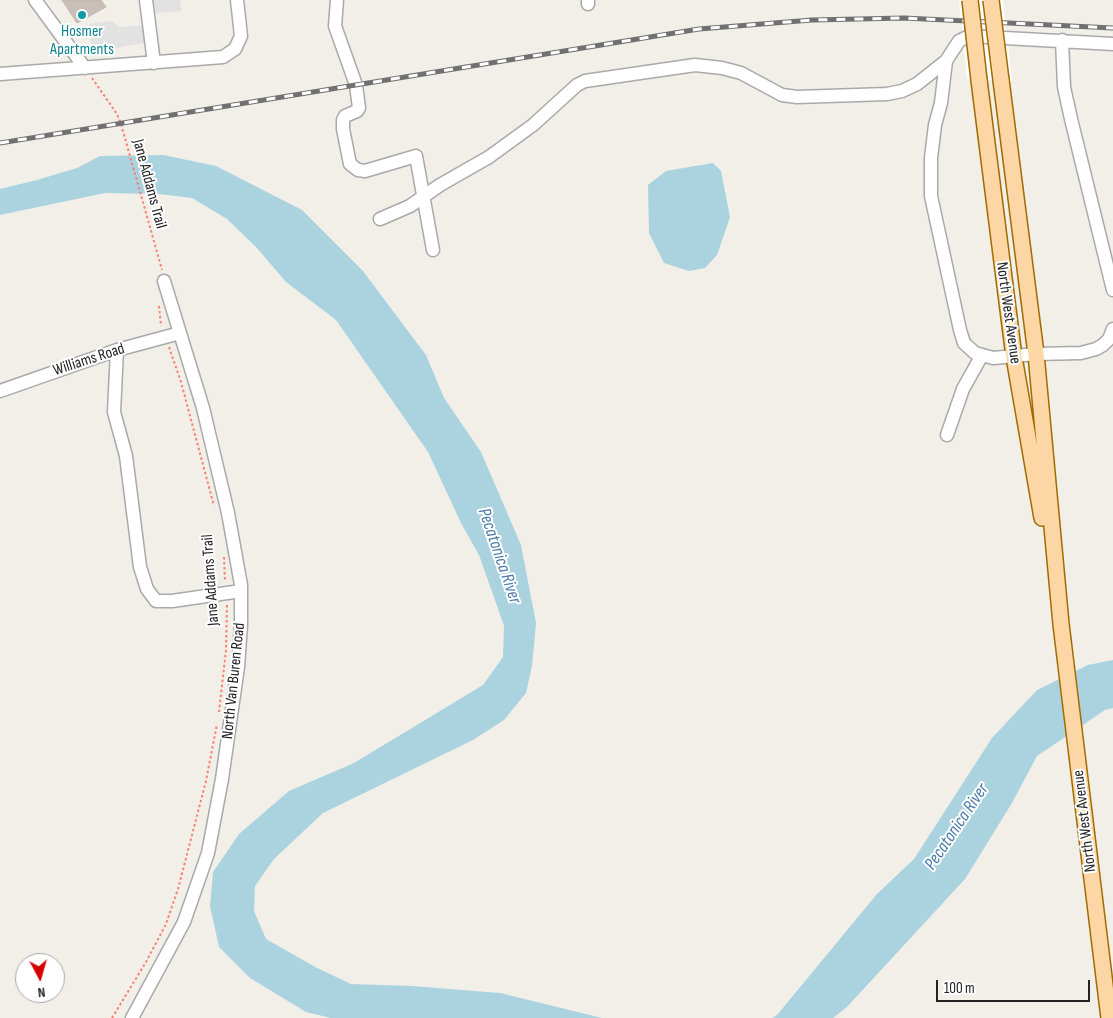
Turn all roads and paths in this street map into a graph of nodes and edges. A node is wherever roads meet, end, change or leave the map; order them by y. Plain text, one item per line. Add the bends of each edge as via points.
1 (35, 0) edge
2 (146, 0) edge
3 (237, 0) edge
4 (337, 0) edge
5 (970, 0) edge
6 (991, 0) edge
7 (1062, 40) junction
8 (1113, 44) edge
9 (946, 61) junction
10 (154, 63) junction
11 (85, 68) junction
12 (0, 74) edge
13 (423, 197) junction
14 (380, 219) dead end
15 (433, 250) dead end
16 (164, 281) joint
17 (1113, 290) edge
18 (159, 304) dead end
19 (1113, 329) edge
20 (180, 333) junction
21 (166, 338) junction
22 (117, 350) junction
23 (1036, 354) junction
24 (982, 355) junction
25 (1014, 357) junction
26 (0, 391) edge
27 (947, 435) dead end
28 (214, 508) dead end
29 (223, 554) dead end
30 (241, 591) junction
31 (226, 594) junction
32 (1061, 624) junction
33 (219, 712) dead end
34 (218, 721) dead end
35 (112, 1018) edge
36 (132, 1018) edge
37 (1108, 1018) edge

1 - 11 street
2 - 10 street
3 - 10 street via 241,36 234,49 223,57
4 - 13 street via 335,26 356,85 359,108 343,120 350,164 365,171 416,156
5 - 25 main road, North West Avenue, bridge
6 - 23 main road, North West Avenue, bridge
7 - 8 street
7 - 9 street via 970,36 958,41
7 - 17 street via 1064,87
9 - 13 street via 917,84 887,94 797,97 777,92 741,73 695,65 585,80 496,152
9 - 24 street via 932,150 931,196 960,330 967,347
10 - 11 street
11 - 12 street
11 - 16 path, Jane Addams Trail via 122,124
13 - 14 street
13 - 15 street
16 - 20 street, North Van Buren Road
18 - 21 path
19 - 23 street via 1109,340 1096,349
20 - 21 street, Williams Road
20 - 30 street, North Van Buren Road via 203,408 226,503
21 - 22 street, Williams Road
21 - 28 path
22 - 26 street, Williams Road
22 - 31 street via 114,412 126,456 140,567 147,588 156,600
23 - 25 street
23 - 32 main road, North West Avenue
24 - 25 street
24 - 27 street via 964,388
25 - 32 main road, North West Avenue
29 - 31 path, Jane Addams Trail
30 - 31 street
30 - 36 street, North Van Buren Road via 238,667 208,853 184,922
31 - 33 path, Jane Addams Trail via 226,650
32 - 37 main road, North West Avenue
34 - 35 path via 206,780 166,924

